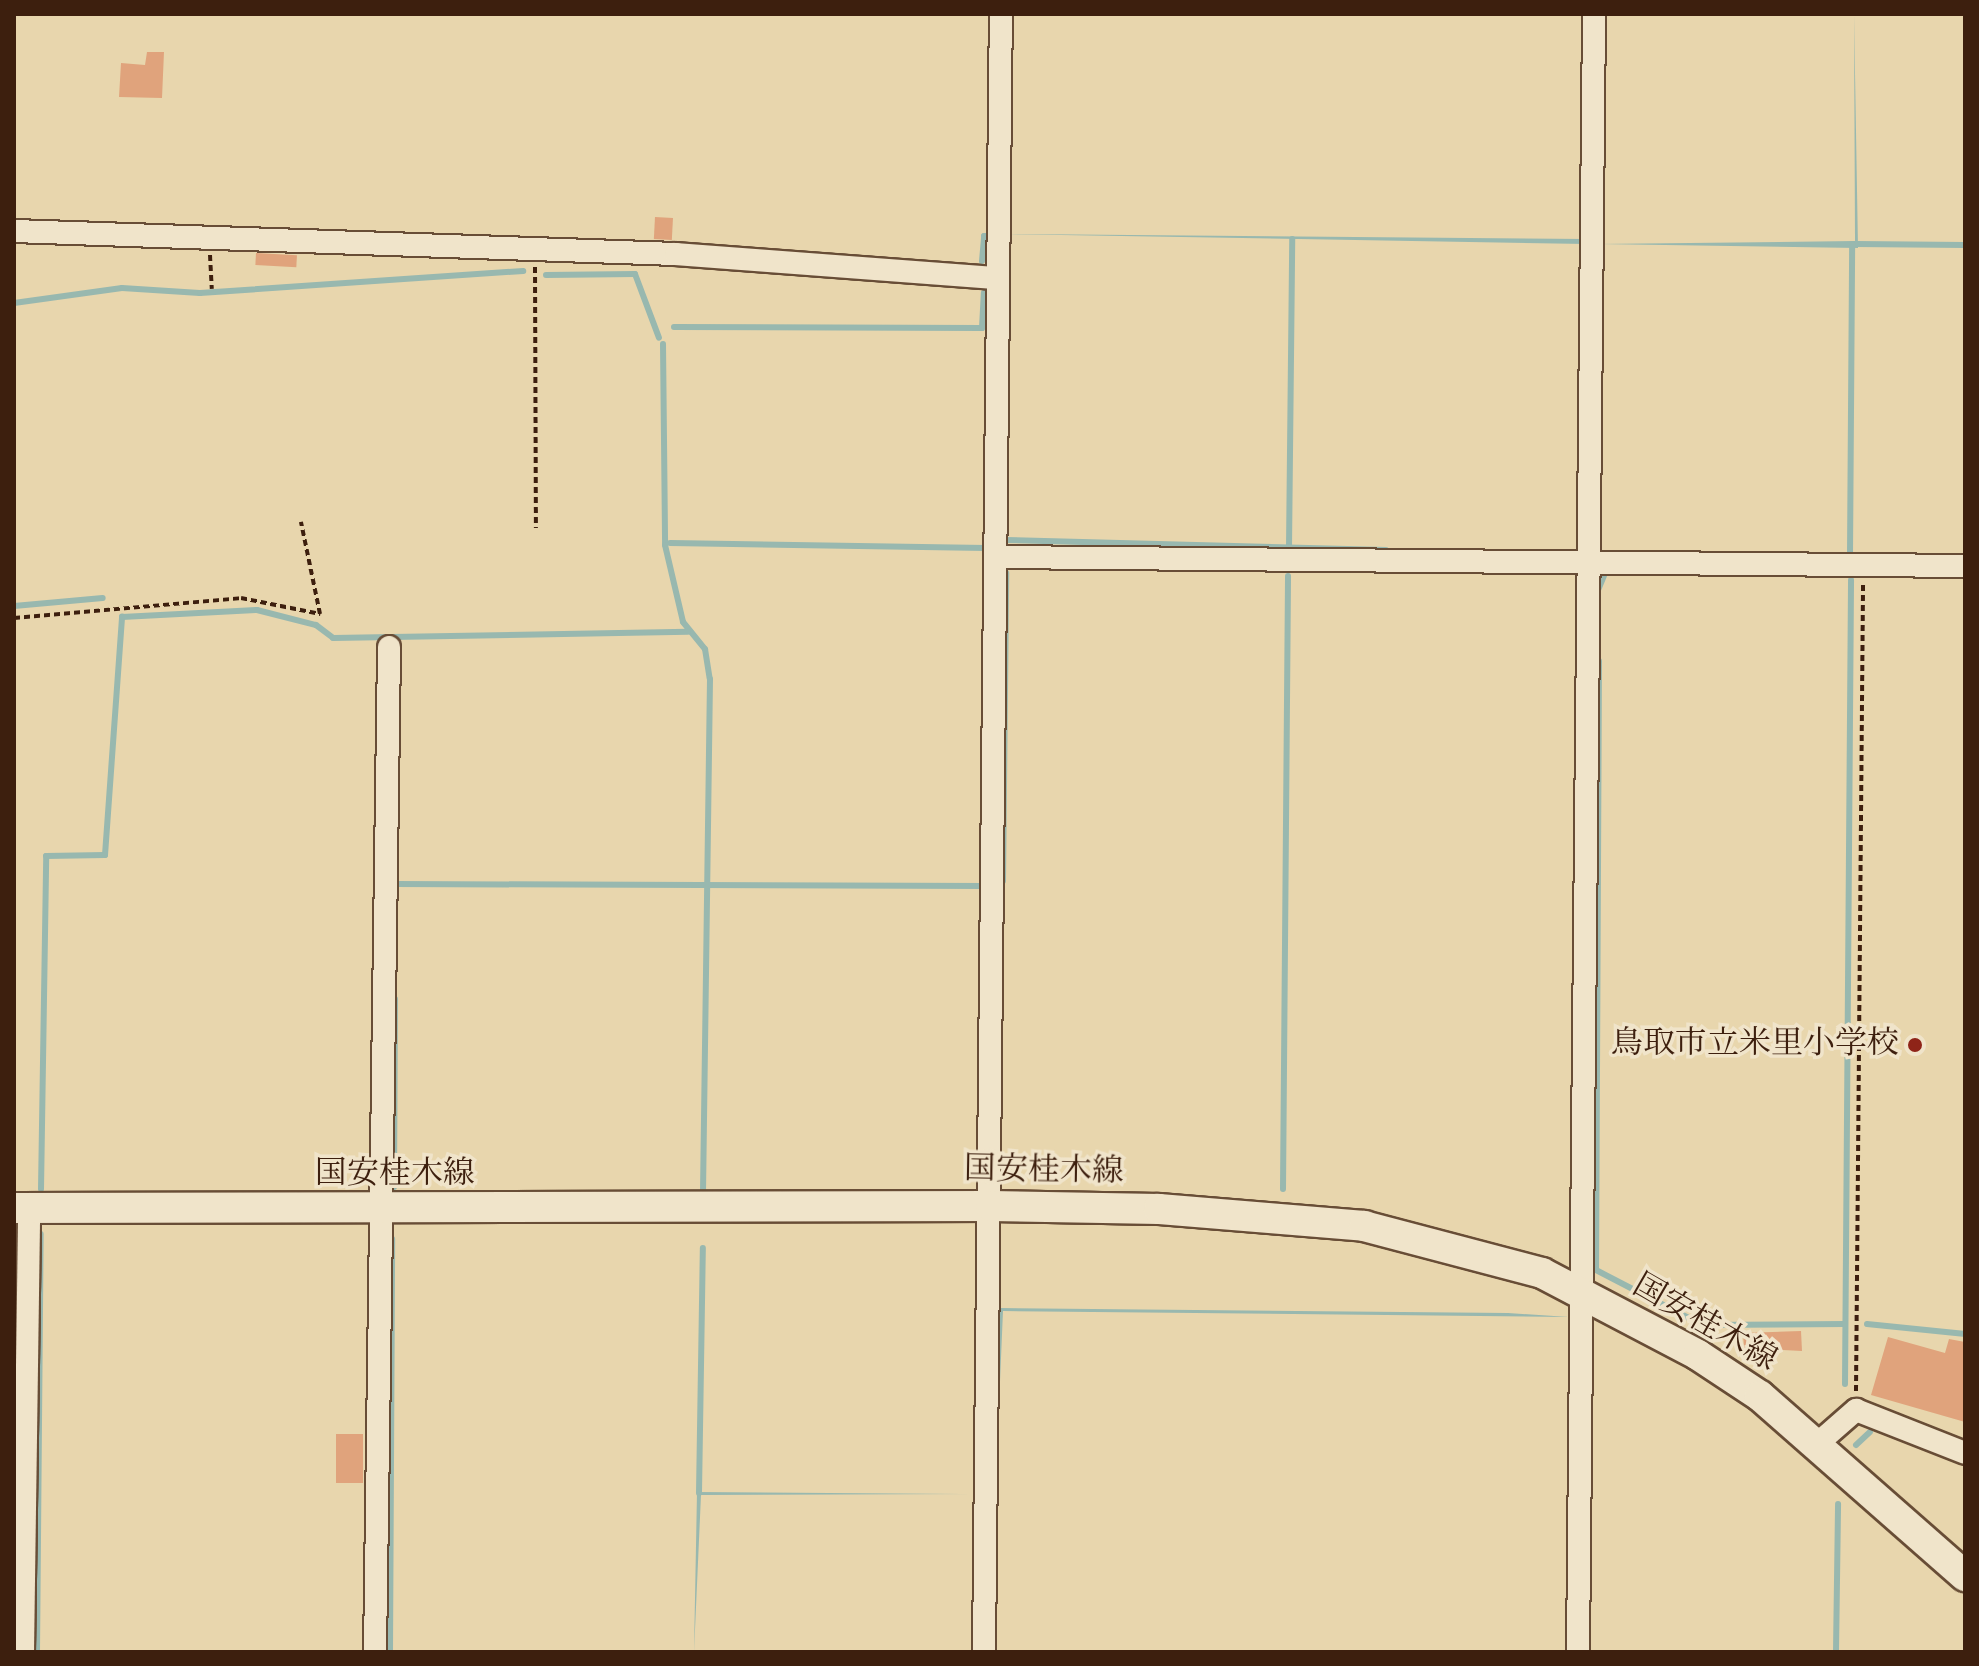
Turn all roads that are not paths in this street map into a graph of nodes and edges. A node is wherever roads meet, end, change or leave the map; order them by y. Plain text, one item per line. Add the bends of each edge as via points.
1 (1001, 14) edge
2 (1594, 14) edge
3 (14, 231) edge
4 (997, 278) junction
5 (996, 557) junction
6 (1592, 563) junction
7 (1965, 566) edge
8 (389, 647) dead end
9 (991, 1206) junction
10 (22, 1208) edge
11 (383, 1211) junction
12 (1583, 1294) junction
13 (1817, 1444) junction
14 (1965, 1453) edge
15 (1965, 1576) edge
16 (23, 1652) edge
17 (375, 1652) edge
18 (984, 1652) edge
19 (1578, 1652) edge

1 - 4 street
2 - 6 street
3 - 4 street via 535,248
4 - 5 street
5 - 6 street
5 - 9 street
6 - 7 street
6 - 12 street
8 - 11 street
9 - 11 main road, 国安桂木線
9 - 12 main road, 国安桂木線 via 1159,1209 1364,1226 1486,1255
9 - 18 street
10 - 11 main road, 国安桂木線
10 - 16 street
11 - 17 street
12 - 13 main road, 国安桂木線 via 1698,1355
12 - 19 street
13 - 14 street via 1856,1410
13 - 15 main road, 国安桂木線

